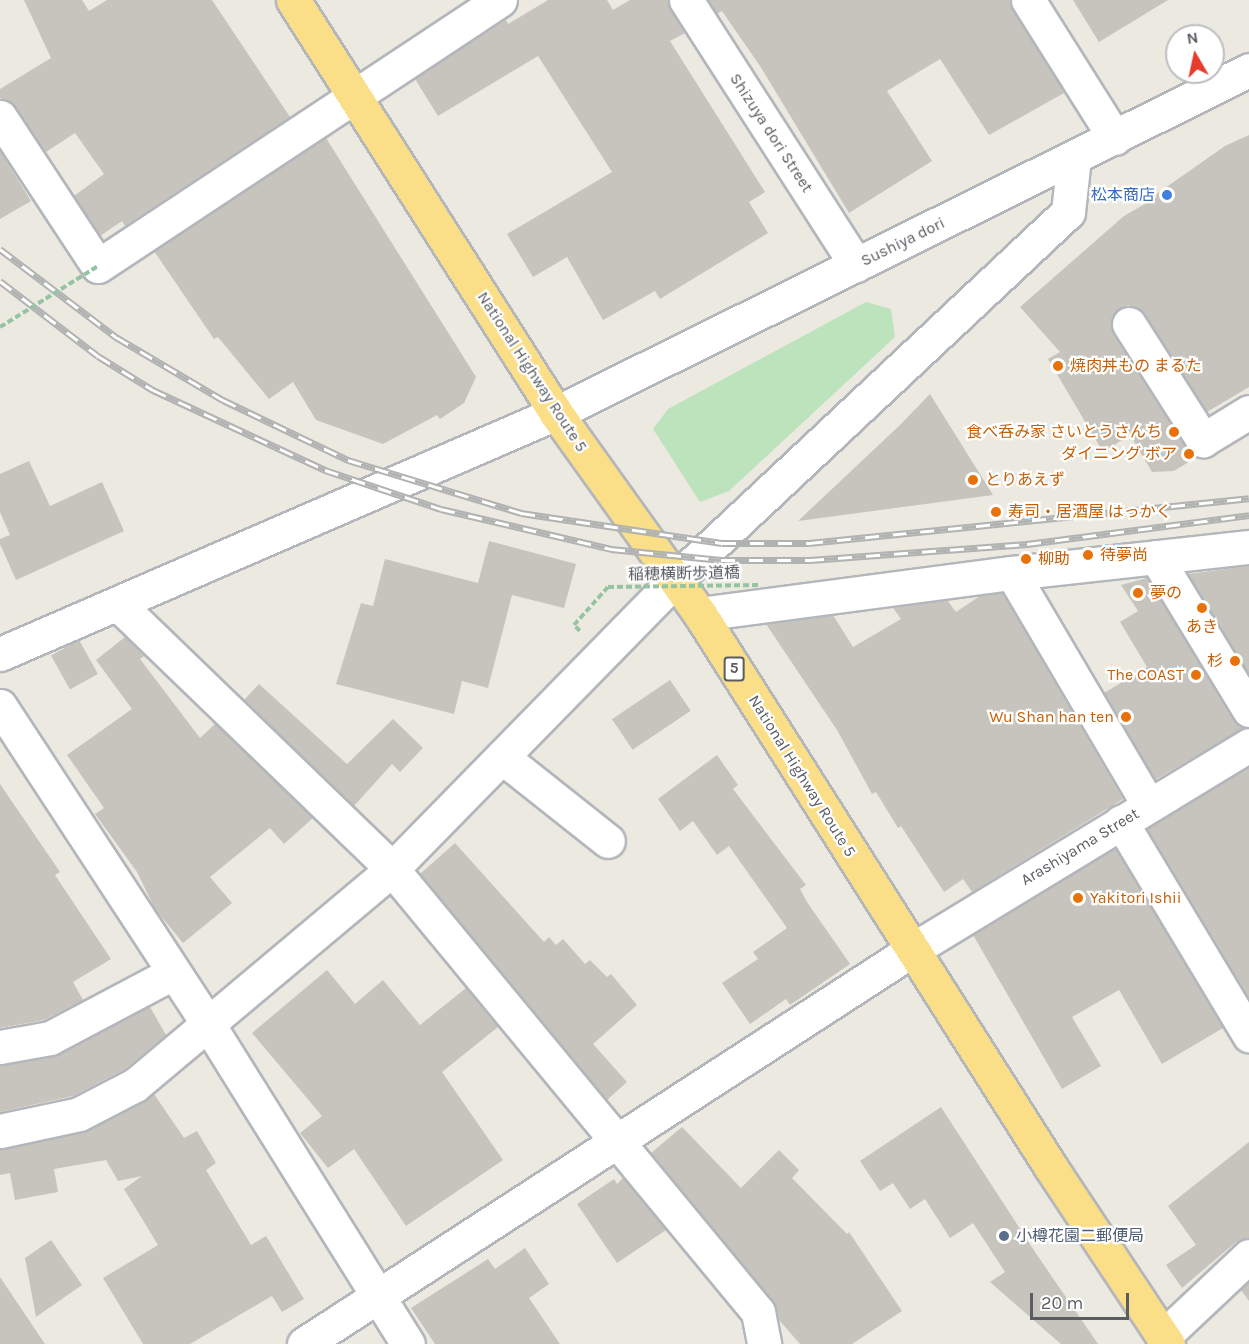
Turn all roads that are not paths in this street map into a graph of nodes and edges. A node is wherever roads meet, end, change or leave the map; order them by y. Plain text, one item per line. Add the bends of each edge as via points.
1 (293, 0) edge
2 (500, 0) edge
3 (686, 0) edge
4 (1028, 0) edge
5 (1249, 70) edge
6 (354, 96) junction
7 (0, 117) edge
8 (1115, 138) junction
9 (1074, 158) junction
10 (856, 265) junction
11 (1129, 324) dead end
12 (1249, 412) edge
13 (556, 413) junction
14 (1249, 547) edge
15 (1156, 557) junction
16 (1012, 573) junction
17 (675, 580) junction
18 (118, 604) junction
19 (700, 614) junction
20 (0, 654) edge
21 (0, 706) edge
22 (1249, 710) edge
23 (1247, 751) edge
24 (502, 757) junction
25 (1149, 806) junction
26 (1121, 822) junction
27 (608, 842) dead end
28 (387, 863) junction
29 (912, 950) junction
30 (173, 973) junction
31 (208, 1024) junction
32 (1249, 1035) edge
33 (0, 1047) edge
34 (0, 1131) edge
35 (615, 1141) junction
36 (1249, 1256) edge
37 (378, 1297) junction
38 (1166, 1341) edge
39 (760, 1342) edge
40 (304, 1344) edge
41 (408, 1344) edge

1 - 6 highway, National Highway Route 5 / 5
2 - 6 street
3 - 10 street, Shizuya dori Street
4 - 8 street
5 - 8 street, Sushiya dori
6 - 7 street via 98,266
6 - 13 highway, National Highway Route 5 / 5
8 - 9 street, Sushiya dori
9 - 10 street, Sushiya dori
9 - 17 street via 1068,212
10 - 13 street, Sushiya dori
11 - 12 street via 1203,440
13 - 17 highway, National Highway Route 5 / 5
13 - 18 street, Sushiya dori
14 - 15 street
15 - 16 street
15 - 22 street
16 - 19 street
16 - 25 street
17 - 19 highway, National Highway Route 5 / 5
17 - 24 street
18 - 20 street, Sushiya dori
18 - 28 street
19 - 29 highway, National Highway Route 5 / 5
21 - 30 street
23 - 25 street, Arashiyama Street
24 - 27 street
24 - 28 street
25 - 26 street, Arashiyama Street
26 - 29 street, Arashiyama Street
26 - 32 street
28 - 31 street
28 - 35 street
29 - 35 street, Arashiyama Street
29 - 38 highway, National Highway Route 5 / 5
30 - 31 street
30 - 33 street via 50,1038
31 - 34 street via 135,1085 79,1114
31 - 37 street
35 - 37 street, Arashiyama Street
35 - 39 street via 758,1312
36 - 38 street
37 - 40 street, Arashiyama Street
37 - 41 street

